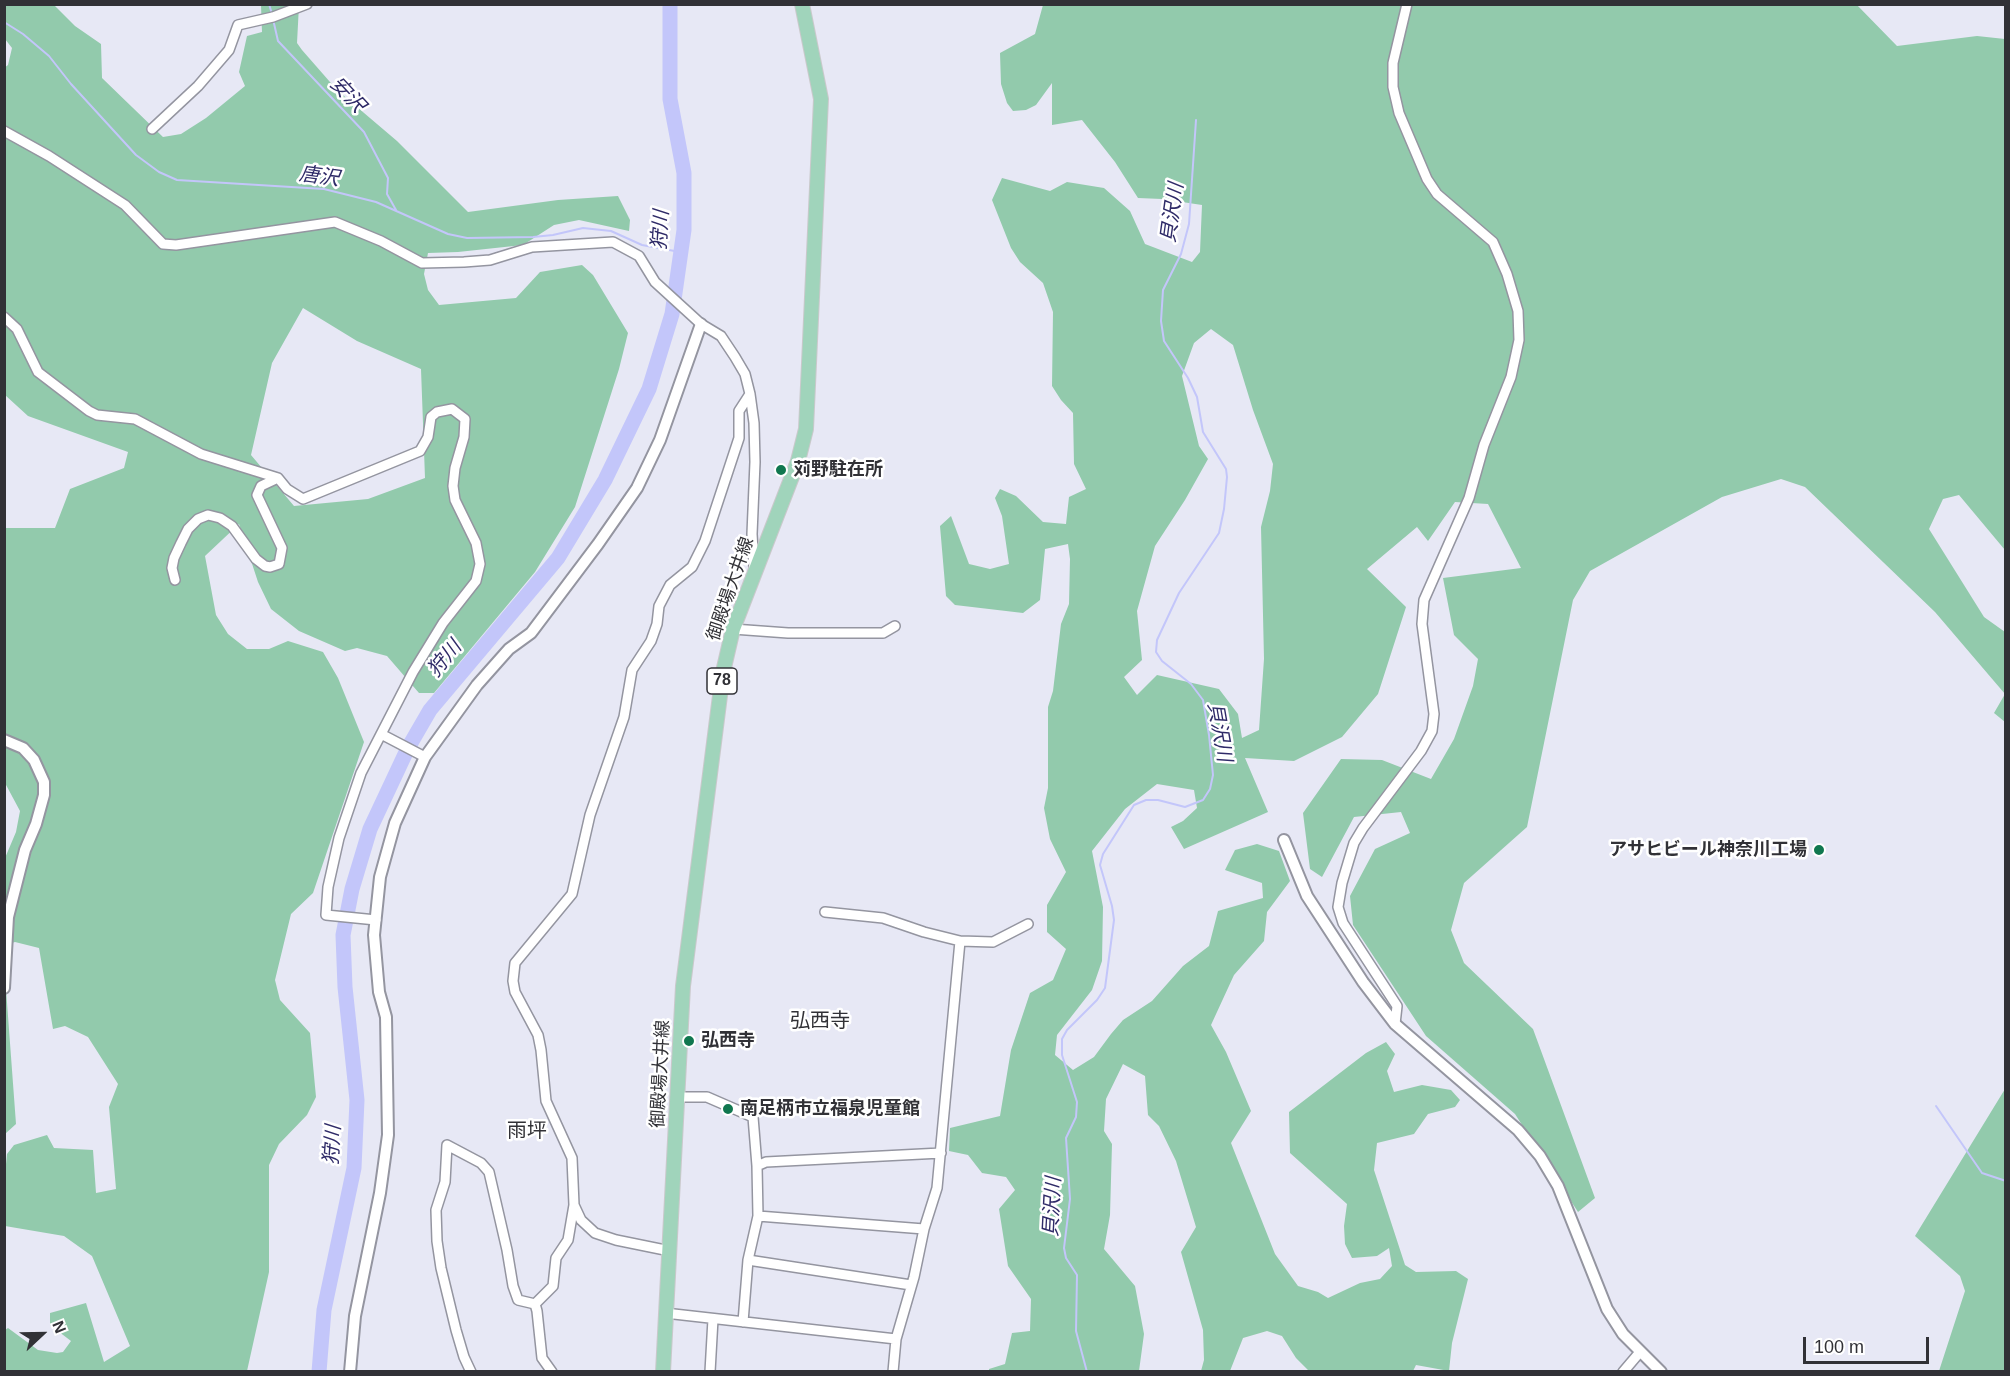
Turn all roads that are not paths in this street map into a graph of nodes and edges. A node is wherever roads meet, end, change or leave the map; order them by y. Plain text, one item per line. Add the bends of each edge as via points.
1 (307, 4) edge
2 (802, 4) edge
3 (1407, 4) edge
4 (152, 129) dead end
5 (4, 131) edge
6 (4, 317) edge
7 (698, 321) junction
8 (750, 394) junction
9 (278, 478) junction
10 (754, 573) junction
11 (175, 580) dead end
12 (896, 627) dead end
13 (733, 629) junction
14 (381, 734) junction
15 (4, 740) edge
16 (425, 757) junction
17 (1284, 840) dead end
18 (825, 912) dead end
19 (371, 920) junction
20 (1028, 924) dead end
21 (960, 941) junction
22 (4, 988) edge
23 (1395, 1024) junction
24 (678, 1097) junction
25 (941, 1153) junction
26 (757, 1166) junction
27 (574, 1205) junction
28 (758, 1216) junction
29 (924, 1229) junction
30 (670, 1251) junction
31 (748, 1260) junction
32 (911, 1285) junction
33 (535, 1304) junction
34 (665, 1313) junction
35 (713, 1319) junction
36 (743, 1322) junction
37 (897, 1339) junction
38 (1640, 1352) junction
39 (350, 1371) edge
40 (471, 1371) edge
41 (552, 1371) edge
42 (663, 1371) edge
43 (710, 1371) edge
44 (893, 1371) edge
45 (1623, 1371) edge
46 (1661, 1371) edge

1 - 4 street via 238,25 229,50
2 - 10 main road, 御殿場大井線 / 78 via 821,99 806,429 798,461
3 - 23 street via 1393,63 1399,113 1437,194 1493,242 1508,274 1520,340 1469,498 1424,600 1422,624 1434,714 1432,731 1354,843 1342,883 1338,907 1343,923 1398,1006
5 - 7 street via 125,205 163,244 335,222 422,263 490,260 532,247 613,242 639,256 655,282
6 - 9 street via 17,329 38,372 88,411 135,419 201,454
7 - 8 street via 721,336 745,375
7 - 16 street via 660,440 637,488 531,633 509,649 477,685
8 - 10 street via 755,462
8 - 27 street via 739,411 739,438 705,541 692,567 670,585 659,606 651,640 632,670 624,717 590,814 572,894 515,963 515,992 540,1043 546,1101 572,1158
9 - 11 street via 261,486 256,495 282,548 279,564 265,566 232,526 208,515 193,524 181,543 172,568
9 - 14 street via 303,499 420,451 428,437 431,417 437,412 452,409 465,419 453,486 455,500 476,543 480,564 476,581 443,623
10 - 13 main road, 御殿場大井線 / 78
12 - 13 street via 884,633
13 - 24 main road, 御殿場大井線 / 78 via 723,672 683,986
14 - 16 street
14 - 19 street via 361,773 339,838 326,915
15 - 22 street via 22,748 34,760 44,782 44,795 8,917
16 - 19 street via 395,823
17 - 23 street via 1307,896
18 - 21 street via 883,918
19 - 39 street via 378,992 386,1017 388,1135 354,1316
20 - 21 street via 993,942
21 - 25 street
23 - 38 street via 1518,1130 1540,1156 1558,1186 1607,1309
24 - 26 street via 706,1097 753,1117
24 - 30 main road, 御殿場大井線 / 78
25 - 26 street via 766,1162
25 - 29 street via 937,1188
26 - 28 street
27 - 30 street via 581,1221 595,1233
27 - 33 street via 568,1239 556,1258 553,1286
28 - 29 street
28 - 31 street
29 - 32 street
30 - 34 main road, 御殿場大井線 / 78
31 - 32 street
31 - 36 street
32 - 37 street
33 - 40 street via 518,1300 515,1293 489,1172 481,1163 447,1145 445,1182 435,1210 437,1241 456,1330
33 - 41 street via 542,1358
34 - 35 street
34 - 42 main road, 御殿場大井線 / 78
35 - 36 street
35 - 43 street
36 - 37 street
37 - 44 street
38 - 45 street
38 - 46 street

